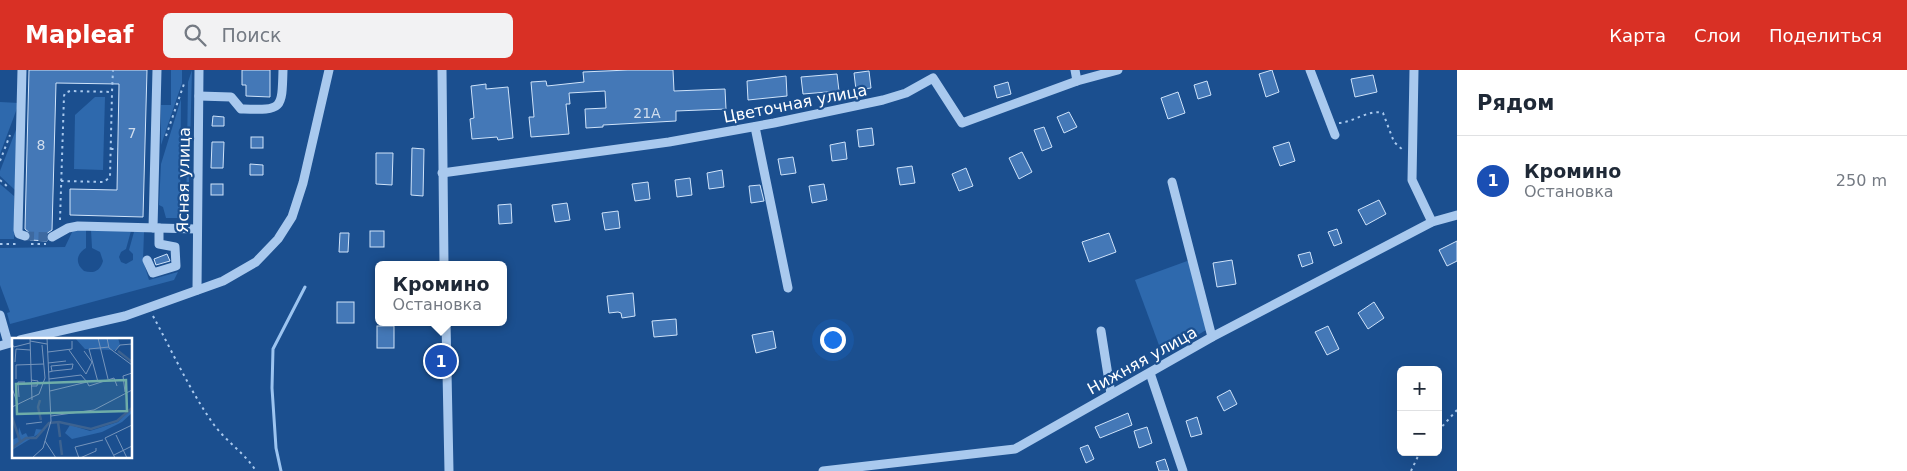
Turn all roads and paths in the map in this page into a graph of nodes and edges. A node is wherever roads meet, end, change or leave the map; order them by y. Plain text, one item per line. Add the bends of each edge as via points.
1 (22, 70) edge
2 (113, 70) edge
3 (157, 70) edge
4 (199, 70) edge
5 (283, 70) edge
6 (329, 70) edge
7 (442, 70) edge
8 (1075, 70) edge
9 (1118, 70) edge
10 (1310, 70) edge
11 (1414, 70) edge
12 (931, 74) edge
13 (185, 81) dead end
14 (1076, 81) junction
15 (112, 92) junction
16 (199, 96) junction
17 (1328, 118) junction
18 (755, 127) junction
19 (1334, 135) dead end
20 (164, 143) dead end
21 (111, 149) junction
22 (118, 149) dead end
23 (1412, 153) junction
24 (442, 173) junction
25 (61, 181) junction
26 (1172, 182) dead end
27 (1457, 216) edge
28 (1432, 222) junction
29 (156, 228) junction
30 (198, 229) junction
31 (25, 236) dead end
32 (54, 238) junction
33 (0, 244) edge
34 (146, 260) dead end
35 (444, 261) edge
36 (788, 288) dead end
37 (197, 290) junction
38 (148, 308) junction
39 (0, 315) edge
40 (446, 326) edge
41 (1101, 331) dead end
42 (1212, 337) junction
43 (29, 338) edge
44 (7, 344) edge
45 (1150, 373) junction
46 (1111, 394) junction
47 (1457, 410) edge
48 (1442, 427) edge
49 (1418, 456) edge
50 (256, 471) edge
51 (450, 471) edge
52 (823, 471) edge
53 (1183, 471) edge
54 (1410, 471) edge

1 - 31 street via 18,230
2 - 15 path
3 - 29 street
4 - 16 street, Ясная улица
5 - 16 street via 282,100 269,110 241,109 231,97
6 - 37 street via 292,217 256,262 223,281
7 - 24 street
8 - 14 street
9 - 14 street, Цветочная улица
10 - 17 street
11 - 23 street
12 - 14 street, Цветочная улица via 962,123
12 - 18 street, Цветочная улица via 906,93 883,100
13 - 20 path
15 - 21 path
15 - 25 path via 65,93
16 - 30 street, Ясная улица
17 - 19 street
17 - 23 path via 1336,123 1376,111 1383,113 1394,142 1402,150
18 - 24 street, Цветочная улица
18 - 36 street
21 - 22 path
21 - 25 path via 108,180
23 - 28 street via 1412,180
24 - 35 street
25 - 32 path
26 - 42 street
27 - 28 street, Нижняя улица
28 - 42 street, Нижняя улица
29 - 30 street
29 - 32 street via 78,226
29 - 34 street via 160,244 175,247 176,266 152,273
30 - 37 street, Ясная улица
32 - 33 path
37 - 38 street
38 - 43 street
38 - 50 path via 211,421
39 - 44 street
40 - 51 street
41 - 46 street
42 - 45 street, Нижняя улица
45 - 46 street, Нижняя улица
45 - 53 street
46 - 52 street, Нижняя улица via 1015,448
47 - 48 path
49 - 54 path

